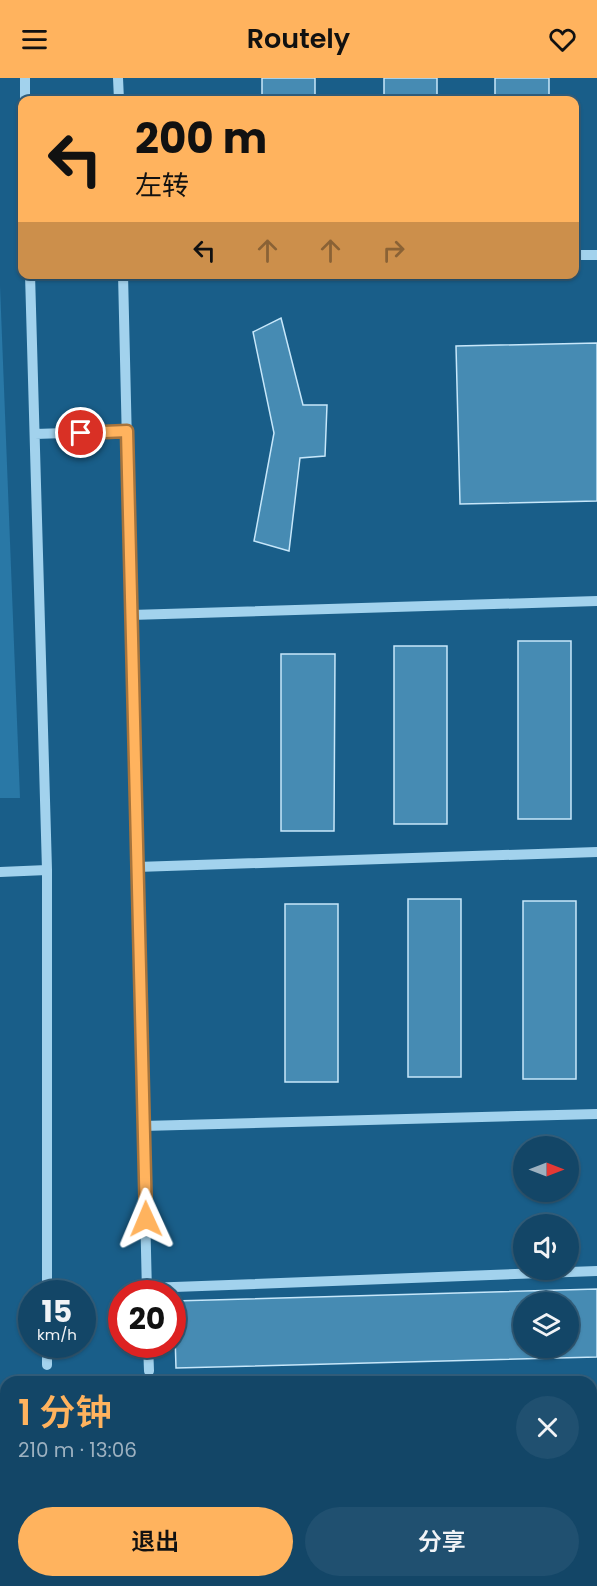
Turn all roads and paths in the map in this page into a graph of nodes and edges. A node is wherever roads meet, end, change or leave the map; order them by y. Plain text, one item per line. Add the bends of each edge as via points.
1 (25, 78) edge
2 (118, 78) edge
3 (26, 96) edge
4 (119, 96) edge
5 (579, 255) edge
6 (597, 255) edge
7 (30, 279) edge
8 (123, 279) edge
9 (127, 431) junction
10 (35, 434) junction
11 (597, 601) edge
12 (131, 615) junction
13 (597, 852) edge
14 (137, 867) junction
15 (47, 870) junction
16 (0, 872) edge
17 (597, 1114) edge
18 (143, 1126) junction
19 (597, 1271) edge
20 (47, 1280) edge
21 (147, 1280) edge
22 (186, 1289) edge
23 (47, 1358) edge
24 (149, 1358) edge
25 (47, 1365) dead end
26 (149, 1371) dead end

1 - 3 street
2 - 4 street
5 - 6 street
7 - 10 street
8 - 9 street
9 - 10 street
9 - 12 street
10 - 15 street
11 - 12 street
12 - 14 street
13 - 14 street
14 - 18 street
15 - 16 street
15 - 20 street
17 - 18 street
18 - 21 street
19 - 22 street
23 - 25 street
24 - 26 street

